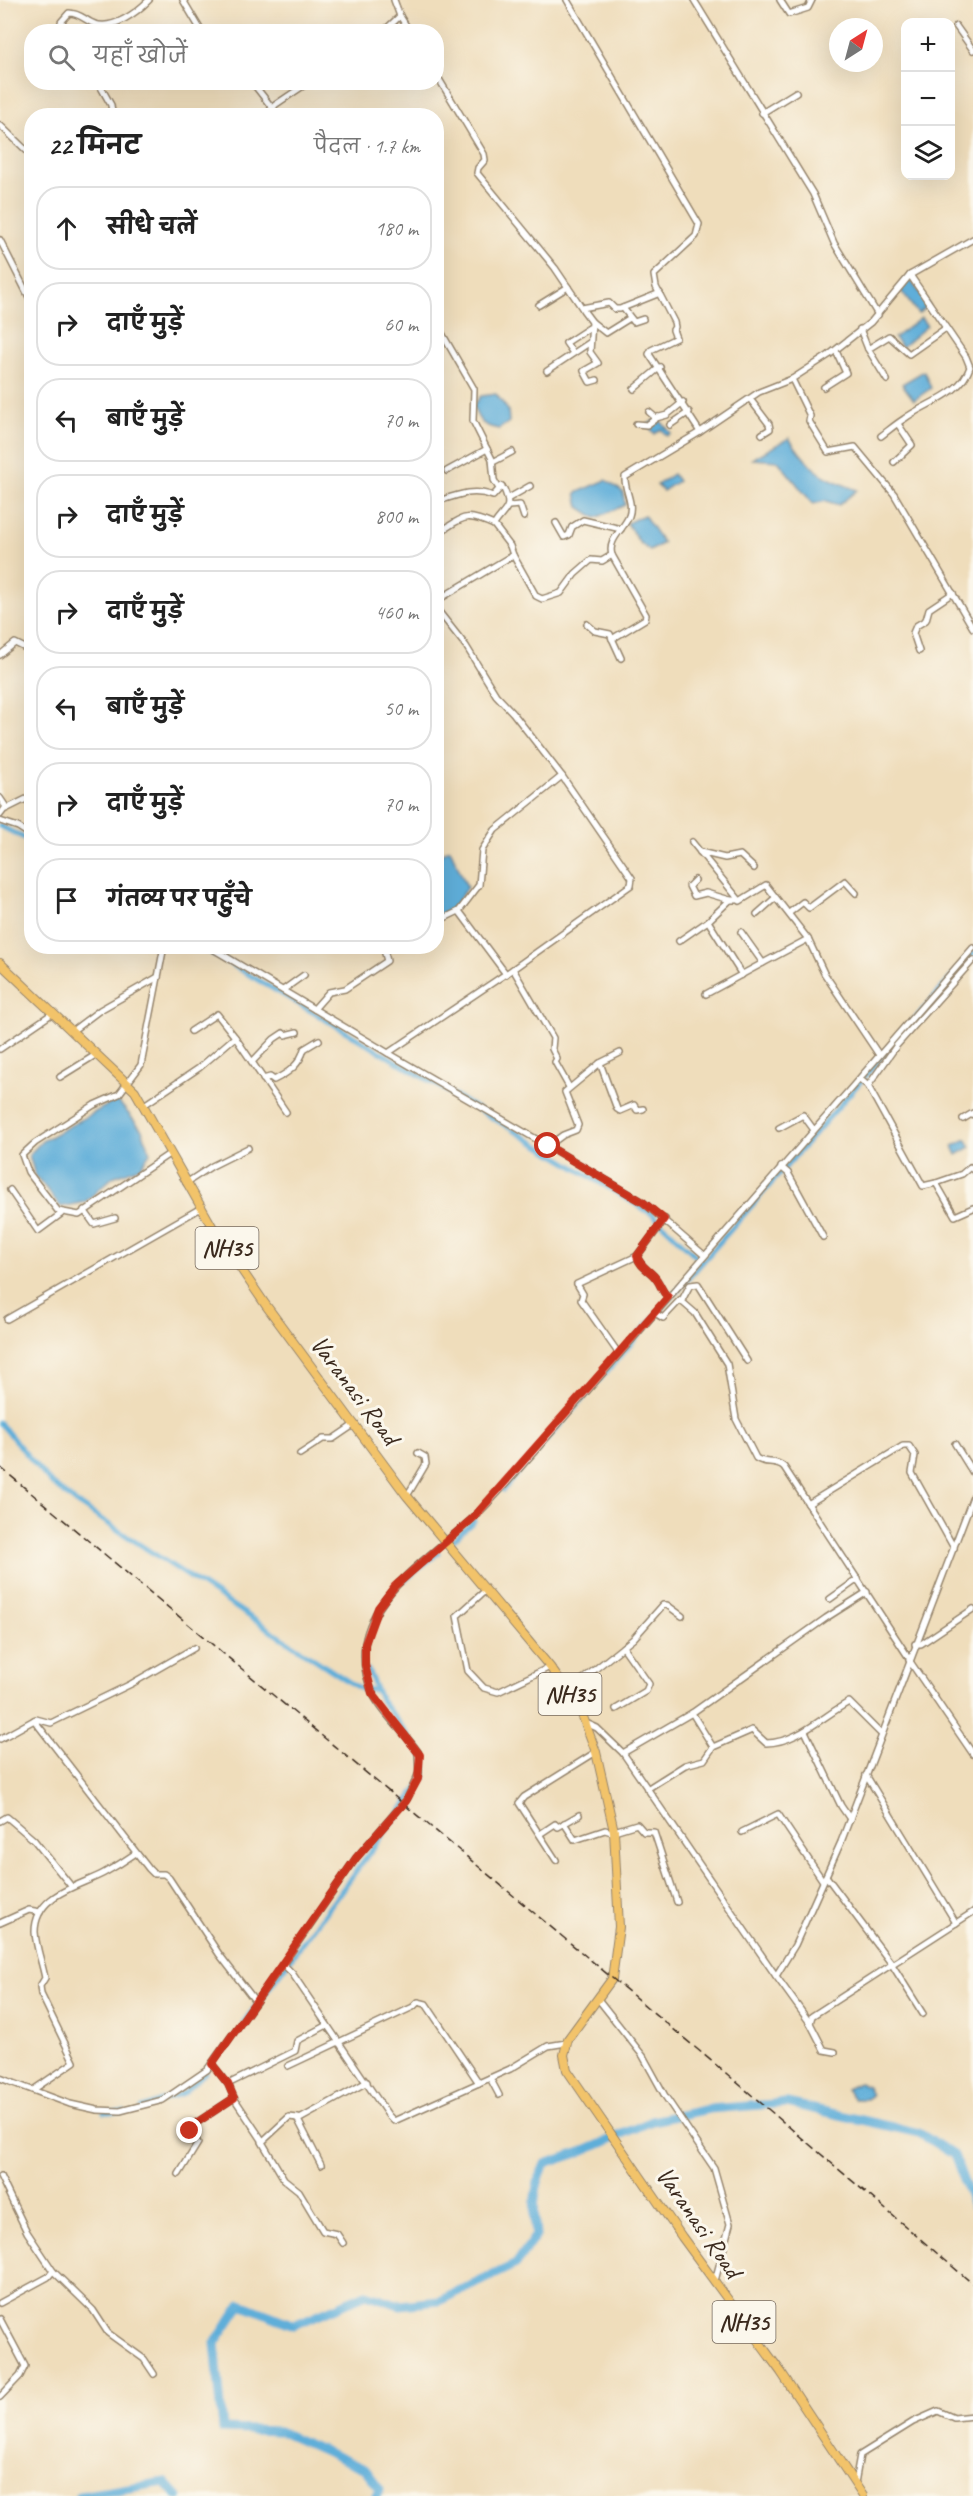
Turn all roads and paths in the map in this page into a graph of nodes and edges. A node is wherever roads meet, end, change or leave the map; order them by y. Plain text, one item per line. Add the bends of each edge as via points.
1 (149, 0) edge
2 (183, 0) edge
3 (393, 0) edge
4 (567, 0) edge
5 (694, 0) edge
6 (780, 0) edge
7 (812, 0) edge
8 (400, 16) junction
9 (62, 24) edge
10 (96, 24) edge
11 (108, 24) edge
12 (197, 24) edge
13 (392, 24) edge
14 (405, 24) edge
15 (956, 26) dead end
16 (973, 50) edge
17 (444, 87) edge
18 (103, 90) edge
19 (258, 90) edge
20 (298, 90) edge
21 (796, 92) dead end
22 (111, 108) edge
23 (272, 108) edge
24 (274, 108) edge
25 (762, 113) junction
26 (0, 124) edge
27 (24, 148) edge
28 (973, 239) edge
29 (0, 240) edge
30 (910, 275) junction
31 (24, 287) edge
32 (568, 287) junction
33 (660, 293) junction
34 (539, 305) dead end
35 (582, 308) junction
36 (623, 308) junction
37 (878, 315) junction
38 (630, 318) junction
39 (643, 319) dead end
40 (592, 322) junction
41 (589, 328) junction
42 (860, 328) junction
43 (946, 328) junction
44 (444, 337) edge
45 (589, 343) junction
46 (868, 349) junction
47 (836, 351) junction
48 (573, 353) junction
49 (660, 367) junction
50 (547, 371) dead end
51 (792, 379) junction
52 (597, 380) dead end
53 (887, 380) dead end
54 (824, 387) dead end
55 (634, 389) dead end
56 (750, 399) junction
57 (683, 402) junction
58 (649, 412) dead end
59 (689, 412) junction
60 (658, 417) junction
61 (636, 424) dead end
62 (898, 424) junction
63 (670, 425) dead end
64 (700, 432) junction
65 (762, 434) dead end
66 (881, 436) dead end
67 (487, 448) junction
68 (512, 452) dead end
69 (493, 462) junction
70 (894, 462) dead end
71 (447, 471) dead end
72 (502, 486) junction
73 (530, 486) dead end
74 (509, 498) junction
75 (444, 500) edge
76 (509, 506) junction
77 (524, 517) dead end
78 (556, 523) dead end
79 (494, 525) junction
80 (444, 529) edge
81 (621, 529) junction
82 (513, 555) junction
83 (612, 555) junction
84 (953, 593) junction
85 (444, 596) edge
86 (444, 615) edge
87 (587, 624) dead end
88 (973, 628) edge
89 (612, 639) junction
90 (24, 648) edge
91 (920, 651) dead end
92 (0, 655) edge
93 (621, 658) dead end
94 (562, 776) junction
95 (0, 798) edge
96 (24, 800) edge
97 (6, 809) junction
98 (0, 815) edge
99 (0, 821) edge
100 (24, 832) edge
101 (692, 842) dead end
102 (700, 852) junction
103 (754, 868) dead end
104 (695, 879) dead end
105 (856, 893) dead end
106 (775, 898) junction
107 (730, 900) junction
108 (737, 900) junction
109 (459, 911) junction
110 (789, 913) junction
111 (757, 914) dead end
112 (444, 918) edge
113 (708, 921) junction
114 (741, 932) dead end
115 (808, 939) junction
116 (678, 941) dead end
117 (973, 948) edge
118 (162, 954) edge
119 (222, 954) edge
120 (385, 954) edge
121 (973, 960) edge
122 (0, 963) edge
123 (763, 963) junction
124 (513, 969) junction
125 (506, 974) junction
126 (304, 975) dead end
127 (742, 975) junction
128 (158, 977) junction
129 (283, 990) junction
130 (706, 994) dead end
131 (314, 1009) junction
132 (53, 1012) junction
133 (72, 1030) junction
134 (191, 1031) dead end
135 (297, 1032) dead end
136 (234, 1037) junction
137 (319, 1040) dead end
138 (0, 1049) edge
139 (388, 1053) junction
140 (620, 1053) dead end
141 (97, 1054) junction
142 (879, 1055) junction
143 (252, 1062) junction
144 (600, 1063) junction
145 (60, 1077) dead end
146 (263, 1079) junction
147 (860, 1079) junction
148 (127, 1081) junction
149 (569, 1086) junction
150 (867, 1086) junction
151 (144, 1105) junction
152 (643, 1109) dead end
153 (286, 1112) dead end
154 (973, 1113) edge
155 (963, 1119) dead end
156 (778, 1128) dead end
157 (814, 1130) junction
158 (548, 1146) junction
159 (248, 1148) dead end
160 (169, 1154) junction
161 (782, 1168) junction
162 (973, 1170) edge
163 (186, 1183) junction
164 (936, 1183) junction
165 (10, 1190) dead end
166 (201, 1208) junction
167 (973, 1208) edge
168 (84, 1210) junction
169 (61, 1214) junction
170 (115, 1218) dead end
171 (661, 1222) junction
172 (823, 1237) dead end
173 (637, 1256) junction
174 (702, 1258) junction
175 (668, 1297) junction
176 (682, 1300) junction
177 (658, 1315) junction
178 (7, 1319) dead end
179 (619, 1354) junction
180 (747, 1361) dead end
181 (355, 1424) junction
182 (955, 1444) dead end
183 (418, 1453) dead end
184 (300, 1454) dead end
185 (973, 1473) edge
186 (407, 1496) junction
187 (973, 1497) edge
188 (808, 1504) junction
189 (446, 1543) junction
190 (954, 1548) junction
191 (858, 1579) junction
192 (486, 1590) junction
193 (867, 1593) junction
194 (830, 1599) dead end
195 (973, 1609) edge
196 (682, 1616) dead end
197 (915, 1644) junction
198 (623, 1647) junction
199 (194, 1648) dead end
200 (909, 1659) junction
201 (549, 1666) junction
202 (568, 1691) junction
203 (616, 1709) dead end
204 (692, 1713) junction
205 (34, 1720) junction
206 (586, 1723) junction
207 (806, 1731) junction
208 (881, 1734) junction
209 (0, 1739) edge
210 (712, 1747) junction
211 (596, 1752) junction
212 (623, 1753) junction
213 (973, 1754) edge
214 (866, 1774) junction
215 (647, 1789) junction
216 (579, 1815) dead end
217 (850, 1818) junction
218 (0, 1821) edge
219 (564, 1823) junction
220 (614, 1832) junction
221 (742, 1832) dead end
222 (540, 1834) junction
223 (136, 1853) junction
224 (556, 1860) dead end
225 (824, 1878) junction
226 (71, 1886) junction
227 (677, 1902) dead end
228 (40, 1912) junction
229 (973, 1912) edge
230 (0, 1923) edge
231 (956, 1923) junction
232 (891, 1963) junction
233 (286, 1967) junction
234 (776, 1976) junction
235 (598, 1999) junction
236 (256, 2002) junction
237 (923, 2014) dead end
238 (810, 2023) junction
239 (327, 2025) junction
240 (340, 2043) junction
241 (566, 2043) junction
242 (835, 2052) dead end
243 (213, 2065) junction
244 (288, 2066) dead end
245 (0, 2078) edge
246 (490, 2078) junction
247 (367, 2082) junction
248 (479, 2083) junction
249 (228, 2084) junction
250 (33, 2090) junction
251 (499, 2095) dead end
252 (234, 2098) junction
253 (298, 2118) junction
254 (262, 2140) junction
255 (321, 2165) dead end
256 (179, 2174) dead end
257 (0, 2178) edge
258 (343, 2243) dead end
259 (53, 2271) junction
260 (715, 2281) junction
261 (0, 2303) edge
262 (0, 2319) edge
263 (154, 2374) dead end
264 (0, 2397) edge
265 (973, 2416) edge
266 (855, 2485) junction
267 (863, 2496) edge

1 - 11 street via 131,16
2 - 12 street
3 - 8 street
4 - 33 street via 698,221 696,236 654,275
5 - 25 street
6 - 7 street via 789,14 808,8
8 - 13 street
8 - 14 street
9 - 10 street via 69,13
15 - 16 street
17 - 32 street via 484,154 485,160 477,173
18 - 22 street
19 - 23 street
20 - 24 street
21 - 25 street
25 - 37 street via 813,194 834,243
26 - 27 street
28 - 30 street
29 - 31 street
30 - 37 street
30 - 43 street
32 - 34 street
32 - 35 street
33 - 36 street
33 - 49 street via 674,322 676,338 650,351 650,357
35 - 36 street via 609,303 615,309
35 - 40 street
36 - 38 street
37 - 42 street
38 - 39 street via 634,322
38 - 40 street via 606,333
40 - 41 street
41 - 45 street
41 - 48 street via 566,343
42 - 46 street
42 - 47 street
43 - 46 street via 909,354 889,336
43 - 62 street via 969,362 969,371 951,392
44 - 67 street via 474,389 472,415
45 - 48 street
45 - 52 street via 598,363 584,371 590,382
46 - 53 street
47 - 51 street
47 - 54 street via 846,373
48 - 50 street
49 - 55 street
49 - 57 street
51 - 56 street
51 - 84 street via 809,421 828,452 855,447 862,453 894,494
56 - 64 street
56 - 65 street via 769,424 770,429
57 - 59 street
57 - 60 street
58 - 60 street
59 - 63 street
59 - 64 street
60 - 61 street via 647,425
62 - 66 street
62 - 70 street via 912,445
64 - 81 street via 625,477 631,508
67 - 69 street
67 - 71 street
68 - 69 street
69 - 72 street via 493,477 498,487
72 - 74 street
72 - 75 street via 493,496 482,491
73 - 74 street
74 - 76 street
76 - 77 street via 520,505
76 - 79 street
78 - 81 street via 564,537 583,520
79 - 80 street via 463,516
79 - 82 street
81 - 83 street via 610,547
82 - 83 street via 539,599 561,593 591,560 602,561
82 - 85 street
83 - 89 street via 646,610 646,617
84 - 88 street
84 - 91 street via 929,609 926,620 916,626 913,633
86 - 94 street via 496,695
87 - 89 street via 595,631 608,632
89 - 93 street
90 - 92 street via 15,643
94 - 109 street via 495,830 482,850 479,885
94 - 124 street via 631,885
95 - 97 street
96 - 97 street
97 - 98 street
99 - 100 street
101 - 102 street
102 - 103 street via 725,858 740,855
102 - 108 street
104 - 107 street via 689,886 694,896 705,893
105 - 110 street via 844,881 809,908 803,902
106 - 108 street via 766,885 742,901
106 - 110 street
106 - 111 street
107 - 108 street
107 - 113 street
109 - 112 street
109 - 125 street
110 - 115 street
113 - 116 street
113 - 127 street
114 - 123 street
115 - 123 street
115 - 142 street via 824,973
117 - 142 street
118 - 128 street
119 - 129 street
120 - 131 street via 387,961 345,989 329,992
121 - 150 street via 897,1045
122 - 132 highway, Varanasi Road / NH35
123 - 127 street
124 - 125 street
124 - 149 street via 553,1038 555,1062
125 - 139 street
126 - 129 street
127 - 130 street
128 - 133 street
128 - 148 street via 143,1060
129 - 131 street
131 - 139 street
132 - 133 highway, Varanasi Road / NH35
132 - 138 street
133 - 141 highway, Varanasi Road / NH35
134 - 136 street via 217,1014
135 - 143 street via 283,1033 274,1039
136 - 143 street
136 - 151 street via 199,1068
137 - 146 street via 304,1049 286,1076
139 - 158 street
140 - 144 street
141 - 145 street
141 - 148 highway, Varanasi Road / NH35
142 - 147 street
143 - 146 street
144 - 149 street
144 - 152 street via 617,1109 634,1105 637,1110
146 - 153 street
147 - 150 street
147 - 157 street
148 - 151 highway, Varanasi Road / NH35
148 - 169 street via 119,1094 93,1105 22,1155 28,1172
149 - 158 street via 565,1095 578,1125
150 - 164 street via 921,1184
151 - 160 highway, Varanasi Road / NH35
154 - 155 street
156 - 157 street via 803,1115
157 - 161 street
158 - 171 street via 643,1202
159 - 163 street
160 - 163 highway, Varanasi Road / NH35
160 - 168 street
161 - 172 street
161 - 174 street
162 - 164 street via 970,1167
163 - 166 highway, Varanasi Road / NH35
164 - 167 street via 955,1216
165 - 169 street via 38,1231
166 - 178 street
166 - 181 highway, Varanasi Road / NH35 via 265,1304
168 - 169 street via 79,1215
168 - 170 street via 94,1224
171 - 173 street
171 - 174 street
173 - 175 street via 641,1267 657,1279 660,1290
173 - 179 street via 577,1284 583,1294 581,1300
174 - 175 street
175 - 177 street
176 - 177 street
176 - 180 street via 690,1286 698,1284
176 - 188 street via 695,1313 727,1364 736,1419 756,1458 781,1464
177 - 179 street
179 - 189 street via 473,1518
181 - 184 street
181 - 186 highway, Varanasi Road / NH35
182 - 185 street
183 - 186 street via 425,1457 426,1464
186 - 189 highway, Varanasi Road / NH35
187 - 190 street
188 - 190 street via 909,1446 915,1455 912,1473
188 - 191 street
189 - 192 highway, Varanasi Road / NH35
189 - 233 street via 395,1586 378,1608 365,1644 365,1665 372,1690 418,1752 418,1779 406,1801 356,1858
190 - 197 street
191 - 193 street
191 - 194 street
192 - 201 highway, Varanasi Road / NH35
192 - 201 street via 457,1616 468,1671 484,1688 498,1692
193 - 200 street
193 - 204 street
195 - 197 street via 921,1644
196 - 198 street via 663,1605
197 - 200 street
198 - 202 street
198 - 203 street via 649,1683 646,1691
199 - 205 street via 132,1684 51,1723 42,1718
200 - 208 street
200 - 213 street
201 - 202 highway, Varanasi Road / NH35
202 - 206 highway, Varanasi Road / NH35
204 - 210 street
204 - 212 street
205 - 209 street
205 - 223 street
206 - 211 highway, Varanasi Road / NH35
206 - 212 street via 597,1728
207 - 208 street via 849,1702
207 - 210 street via 770,1743 752,1730
207 - 217 street
208 - 214 street
210 - 215 street via 704,1760 685,1765
211 - 220 highway, Varanasi Road / NH35
211 - 222 street via 521,1799 519,1807
212 - 215 street
214 - 217 street
214 - 231 street
215 - 234 street
216 - 219 street
217 - 225 street
218 - 226 street via 7,1817 20,1827
219 - 220 street via 575,1840 605,1830
219 - 222 street
220 - 227 street via 637,1824 644,1832 654,1832
220 - 235 highway, Varanasi Road / NH35 via 619,1927 612,1979
221 - 225 street via 778,1814
222 - 224 street
223 - 226 street via 103,1874
223 - 236 street via 151,1872 169,1878
225 - 232 street
225 - 234 street via 795,1945
226 - 228 street
228 - 230 street via 30,1910
228 - 250 street via 36,1938 45,1978 40,1990 74,2062
229 - 231 street
231 - 232 street
232 - 237 street
232 - 238 street via 813,2016
233 - 236 street
233 - 239 street
234 - 238 street
235 - 241 highway, NH35
235 - 260 street via 642,2056 714,2168 730,2220
236 - 243 street
238 - 242 street via 824,2050
239 - 240 street
239 - 249 street via 297,2041 295,2051
240 - 244 street
240 - 247 street
240 - 248 street via 418,2002 426,2004
241 - 246 street via 548,2046
241 - 260 highway, Varanasi Road / NH35 via 567,2070
243 - 249 street
243 - 250 street via 170,2097 120,2111 78,2107
245 - 250 street
246 - 248 street
246 - 251 street
247 - 248 street via 390,2118 397,2122
247 - 253 street
249 - 252 street
252 - 254 street
252 - 256 street via 190,2127 198,2144
253 - 254 street via 289,2117
253 - 255 street
254 - 258 street via 323,2231 337,2234
257 - 259 street via 27,2232
259 - 261 street
259 - 263 street via 93,2310 108,2333 144,2359
260 - 266 highway, Varanasi Road / NH35
262 - 264 street via 25,2366
265 - 266 street via 954,2418 938,2411 885,2438 860,2455
266 - 267 highway, Varanasi Road / NH35

